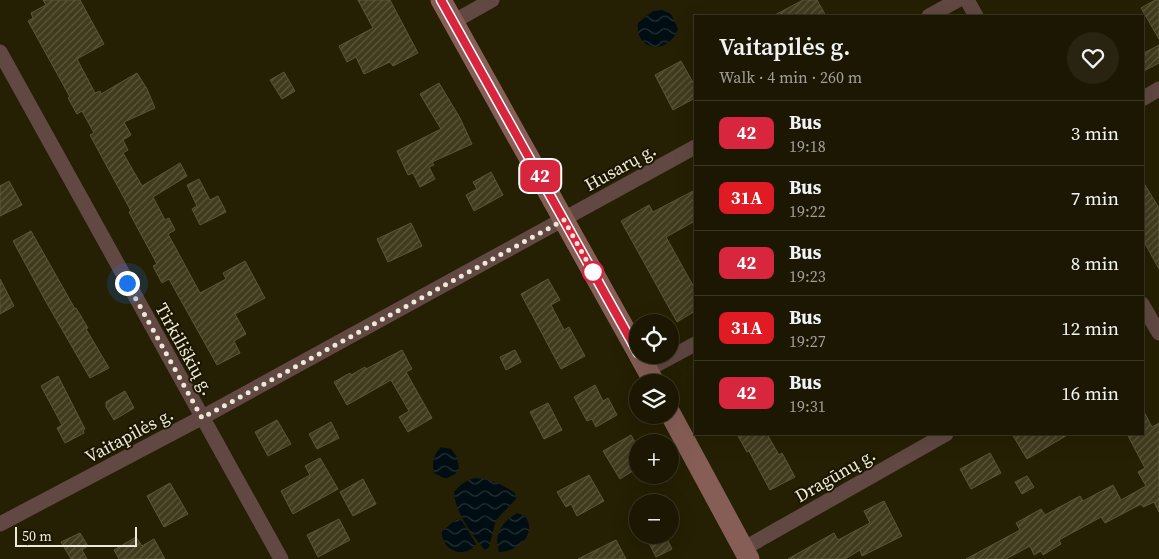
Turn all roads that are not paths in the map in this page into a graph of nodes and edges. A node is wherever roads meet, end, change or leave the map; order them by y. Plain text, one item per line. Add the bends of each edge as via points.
1 (441, 0) edge
2 (492, 0) edge
3 (958, 0) edge
4 (967, 0) edge
5 (931, 15) edge
6 (975, 15) edge
7 (453, 22) junction
8 (0, 52) edge
9 (1159, 90) edge
10 (1144, 98) edge
11 (694, 148) edge
12 (564, 220) junction
13 (1144, 307) edge
14 (1151, 318) edge
15 (1159, 333) edge
16 (694, 344) edge
17 (644, 365) edge
18 (202, 418) junction
19 (676, 424) edge
20 (944, 435) edge
21 (0, 524) edge
22 (746, 554) edge
23 (281, 559) edge

1 - 7 street
2 - 7 street
3 - 5 street
4 - 6 street
7 - 12 street
8 - 18 street, Tirkiliškių g.
9 - 10 street
11 - 12 street, Husarų g.
12 - 17 street
12 - 18 street, Vaitapilės g.
13 - 14 street
14 - 15 street
16 - 17 street
18 - 21 street, Vaitapilės g.
18 - 23 street, Tirkiliškių g.
19 - 22 street
20 - 22 street, Dragūnų g.

